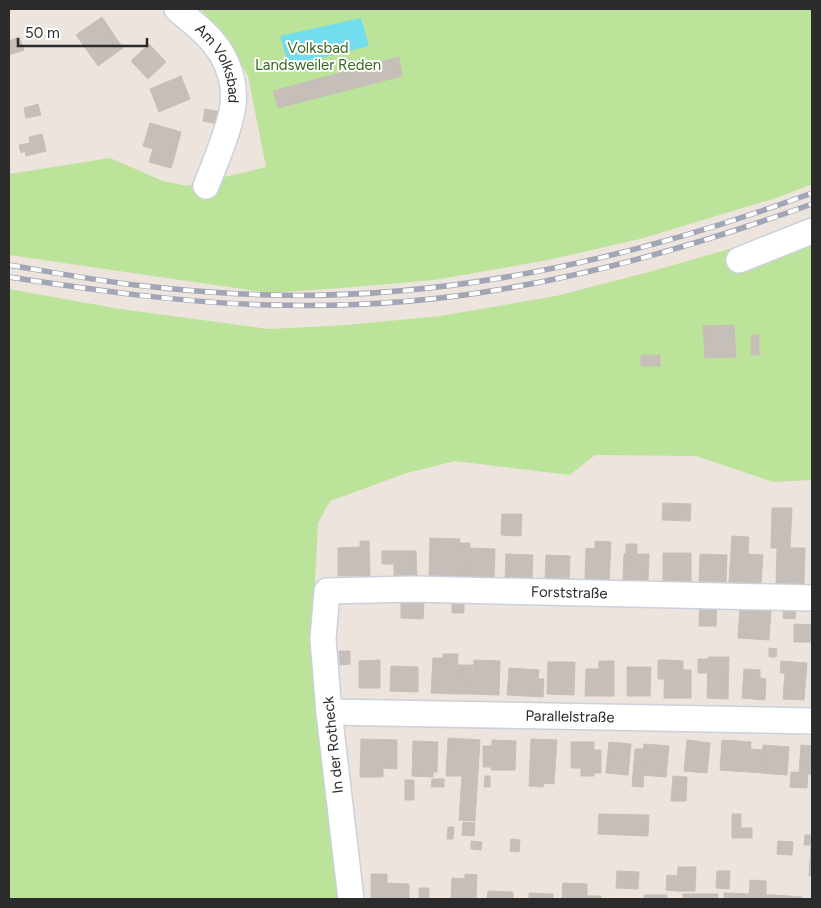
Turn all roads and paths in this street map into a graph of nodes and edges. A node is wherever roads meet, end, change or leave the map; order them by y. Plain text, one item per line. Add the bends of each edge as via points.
1 (177, 9) edge
2 (206, 186) dead end
3 (812, 231) edge
4 (739, 260) dead end
5 (327, 591) joint
6 (812, 598) edge
7 (329, 712) junction
8 (812, 721) edge
9 (351, 899) edge

1 - 2 street, Am Volksbad via 221,52 231,76 233,104
3 - 4 street
5 - 6 street, Forststraße via 424,589
5 - 7 street, In der Rotheck via 323,638
7 - 8 street, Parallelstraße
7 - 9 street, In der Rotheck

